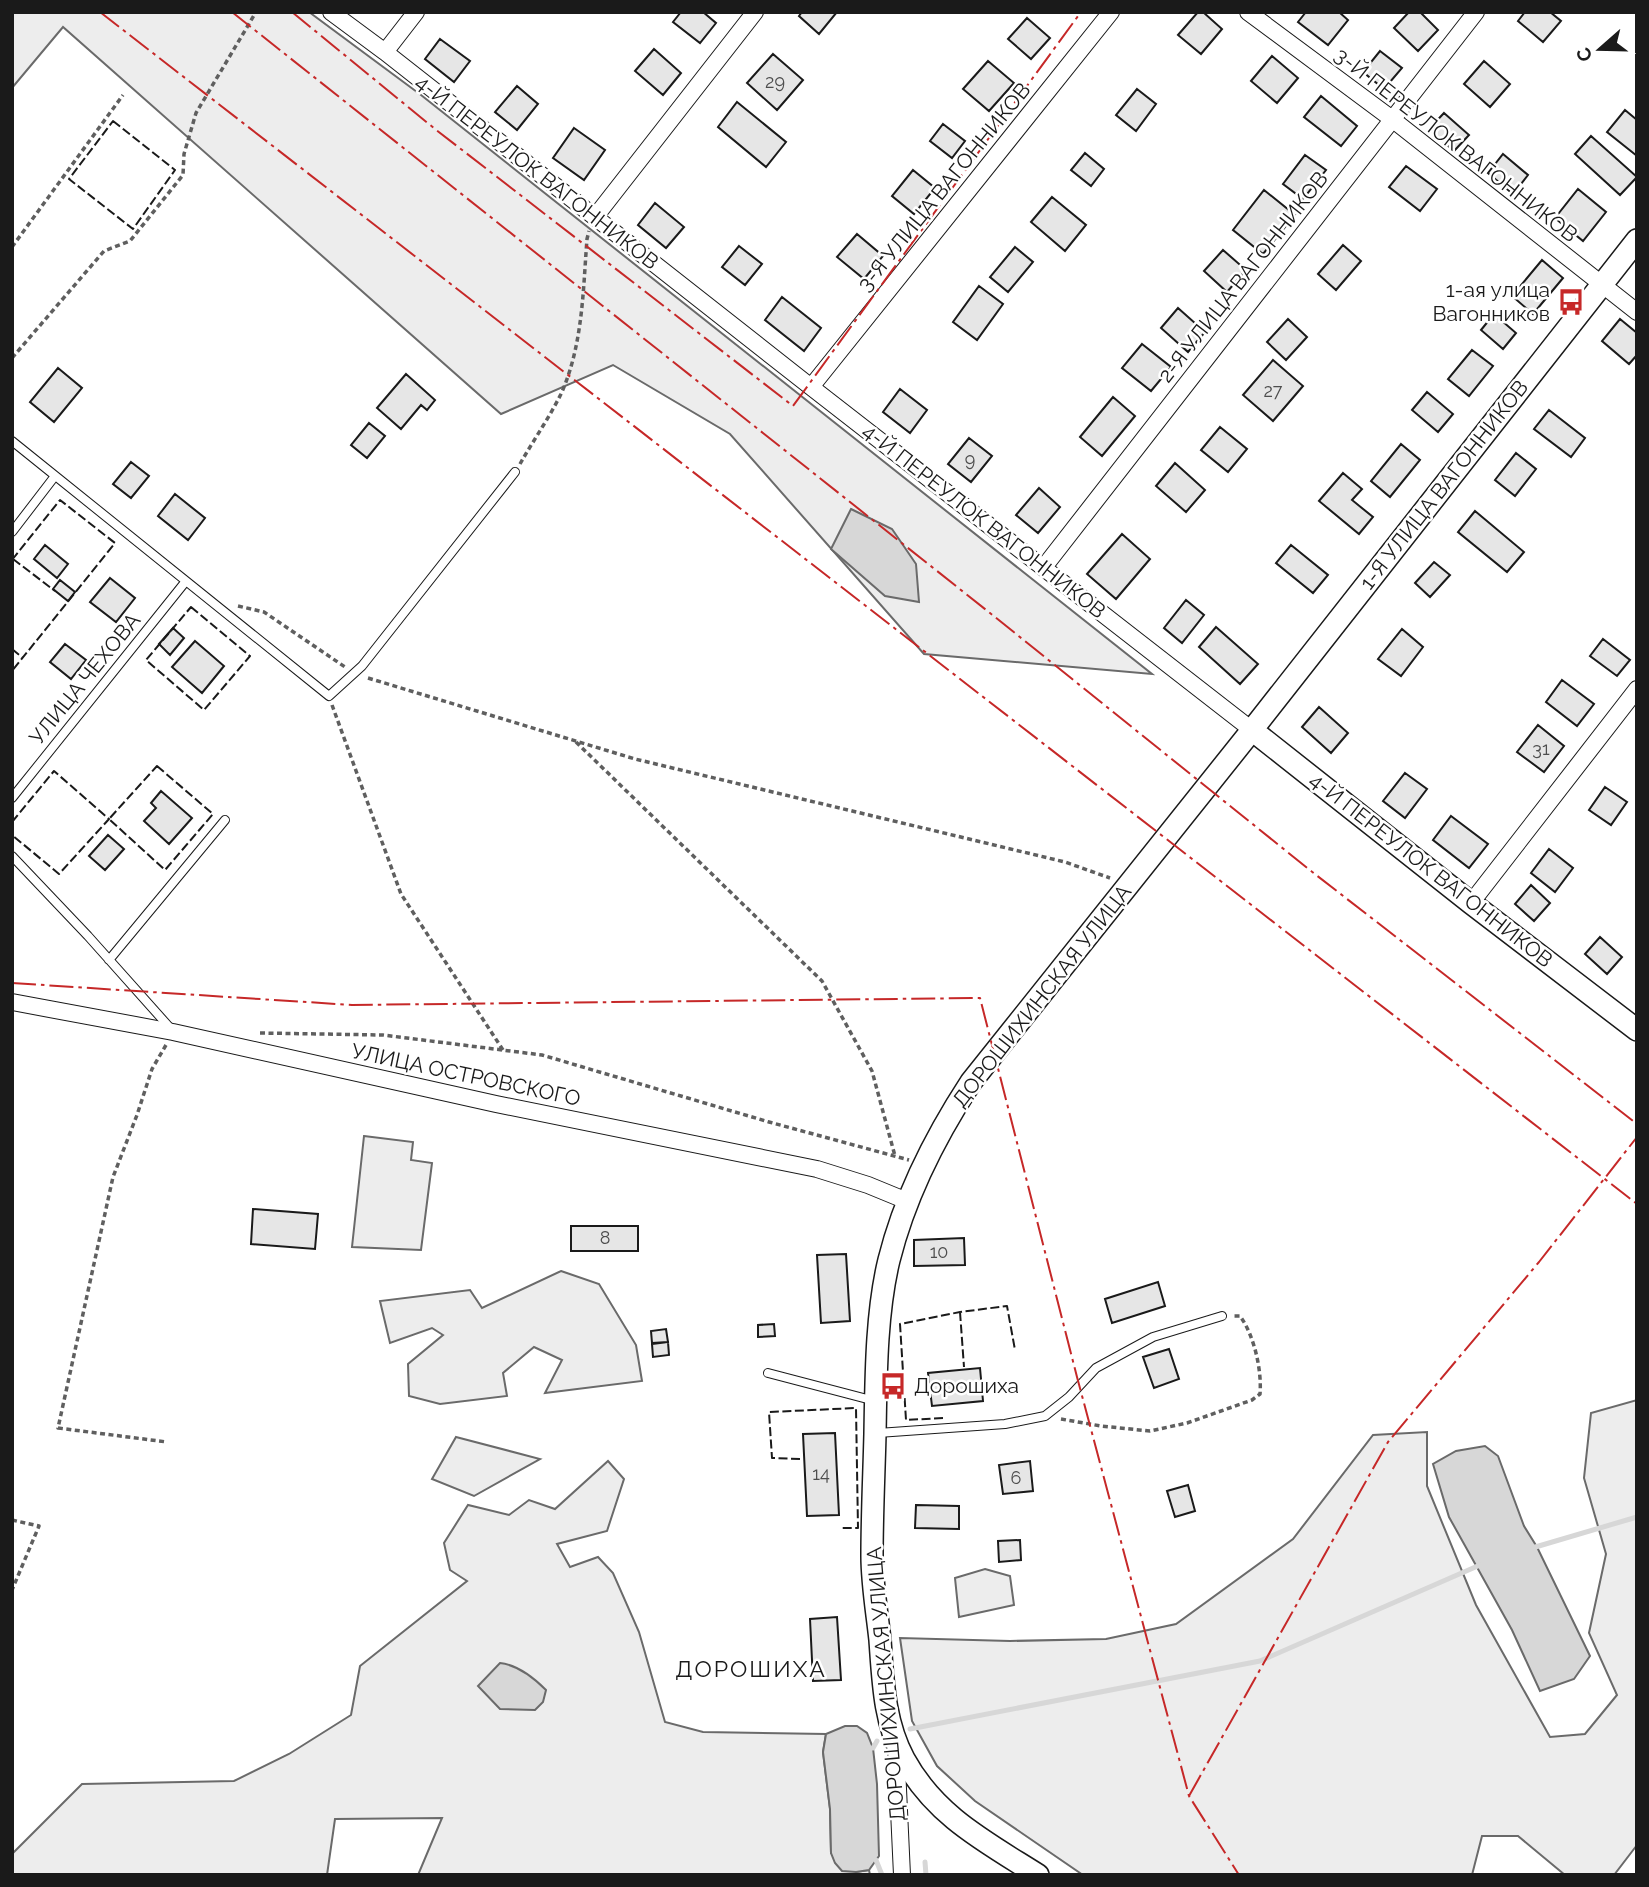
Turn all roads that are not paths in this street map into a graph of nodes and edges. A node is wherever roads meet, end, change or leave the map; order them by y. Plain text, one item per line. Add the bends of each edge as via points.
1 (331, 12) edge
2 (416, 12) edge
3 (755, 12) edge
4 (1111, 12) edge
5 (1248, 12) edge
6 (1476, 12) edge
7 (385, 52) junction
8 (1392, 119) junction
9 (595, 217) junction
10 (1637, 240) edge
11 (1602, 285) junction
12 (1637, 312) edge
13 (811, 387) junction
14 (12, 441) edge
15 (515, 472) road end
16 (55, 476) junction
17 (12, 533) edge
18 (1044, 567) junction
19 (186, 581) junction
20 (1637, 689) edge
21 (1252, 730) junction
22 (12, 799) edge
23 (225, 820) dead end
24 (12, 856) edge
25 (1471, 903) junction
26 (109, 960) junction
27 (12, 1002) edge
28 (1637, 1030) edge
29 (173, 1032) junction
30 (907, 1201) junction
31 (1222, 1316) road end
32 (768, 1373) dead end
33 (875, 1401) junction
34 (875, 1433) junction
35 (896, 1744) junction
36 (902, 1875) edge
37 (1038, 1875) edge

1 - 7 street, 4-Й ПЕРЕУЛОК ВАГОННИКОВ
2 - 7 street
3 - 9 street
4 - 13 street, 3-Я УЛИЦА ВАГОННИКОВ
5 - 8 street, 3-Й ПЕРЕУЛОК ВАГОННИКОВ
6 - 8 street, 2-Я УЛИЦА ВАГОННИКОВ
7 - 9 street, 4-Й ПЕРЕУЛОК ВАГОННИКОВ
8 - 11 street, 3-Й ПЕРЕУЛОК ВАГОННИКОВ
8 - 18 street, 2-Я УЛИЦА ВАГОННИКОВ
9 - 13 street, 4-Й ПЕРЕУЛОК ВАГОННИКОВ
10 - 11 street, 1-Я УЛИЦА ВАГОННИКОВ
11 - 12 street, 3-Й ПЕРЕУЛОК ВАГОННИКОВ
11 - 21 street, 1-Я УЛИЦА ВАГОННИКОВ
13 - 18 street, 4-Й ПЕРЕУЛОК ВАГОННИКОВ
14 - 16 lane
15 - 19 lane via 362,666 329,696
16 - 17 lane
16 - 19 lane
18 - 21 street, 4-Й ПЕРЕУЛОК ВАГОННИКОВ
19 - 22 lane, УЛИЦА ЧЕХОВА
20 - 25 street
21 - 25 street, 4-Й ПЕРЕУЛОК ВАГОННИКОВ
21 - 30 street, ДОРОШИХИНСКАЯ УЛИЦА via 971,1082
23 - 26 lane
24 - 26 lane
25 - 28 street, 4-Й ПЕРЕУЛОК ВАГОННИКОВ
26 - 29 lane
27 - 29 street, УЛИЦА ОСТРОВСКОГО
29 - 30 street, УЛИЦА ОСТРОВСКОГО via 817,1169
30 - 33 street, ДОРОШИХИНСКАЯ УЛИЦА via 883,1290
31 - 34 lane via 1153,1338 1096,1368 1045,1416 1005,1424
32 - 33 lane
33 - 34 street, ДОРОШИХИНСКАЯ УЛИЦА
34 - 35 street, ДОРОШИХИНСКАЯ УЛИЦА via 872,1558 886,1708
35 - 36 street, ДОРОШИХИНСКАЯ УЛИЦА
35 - 37 street via 919,1784 943,1811

